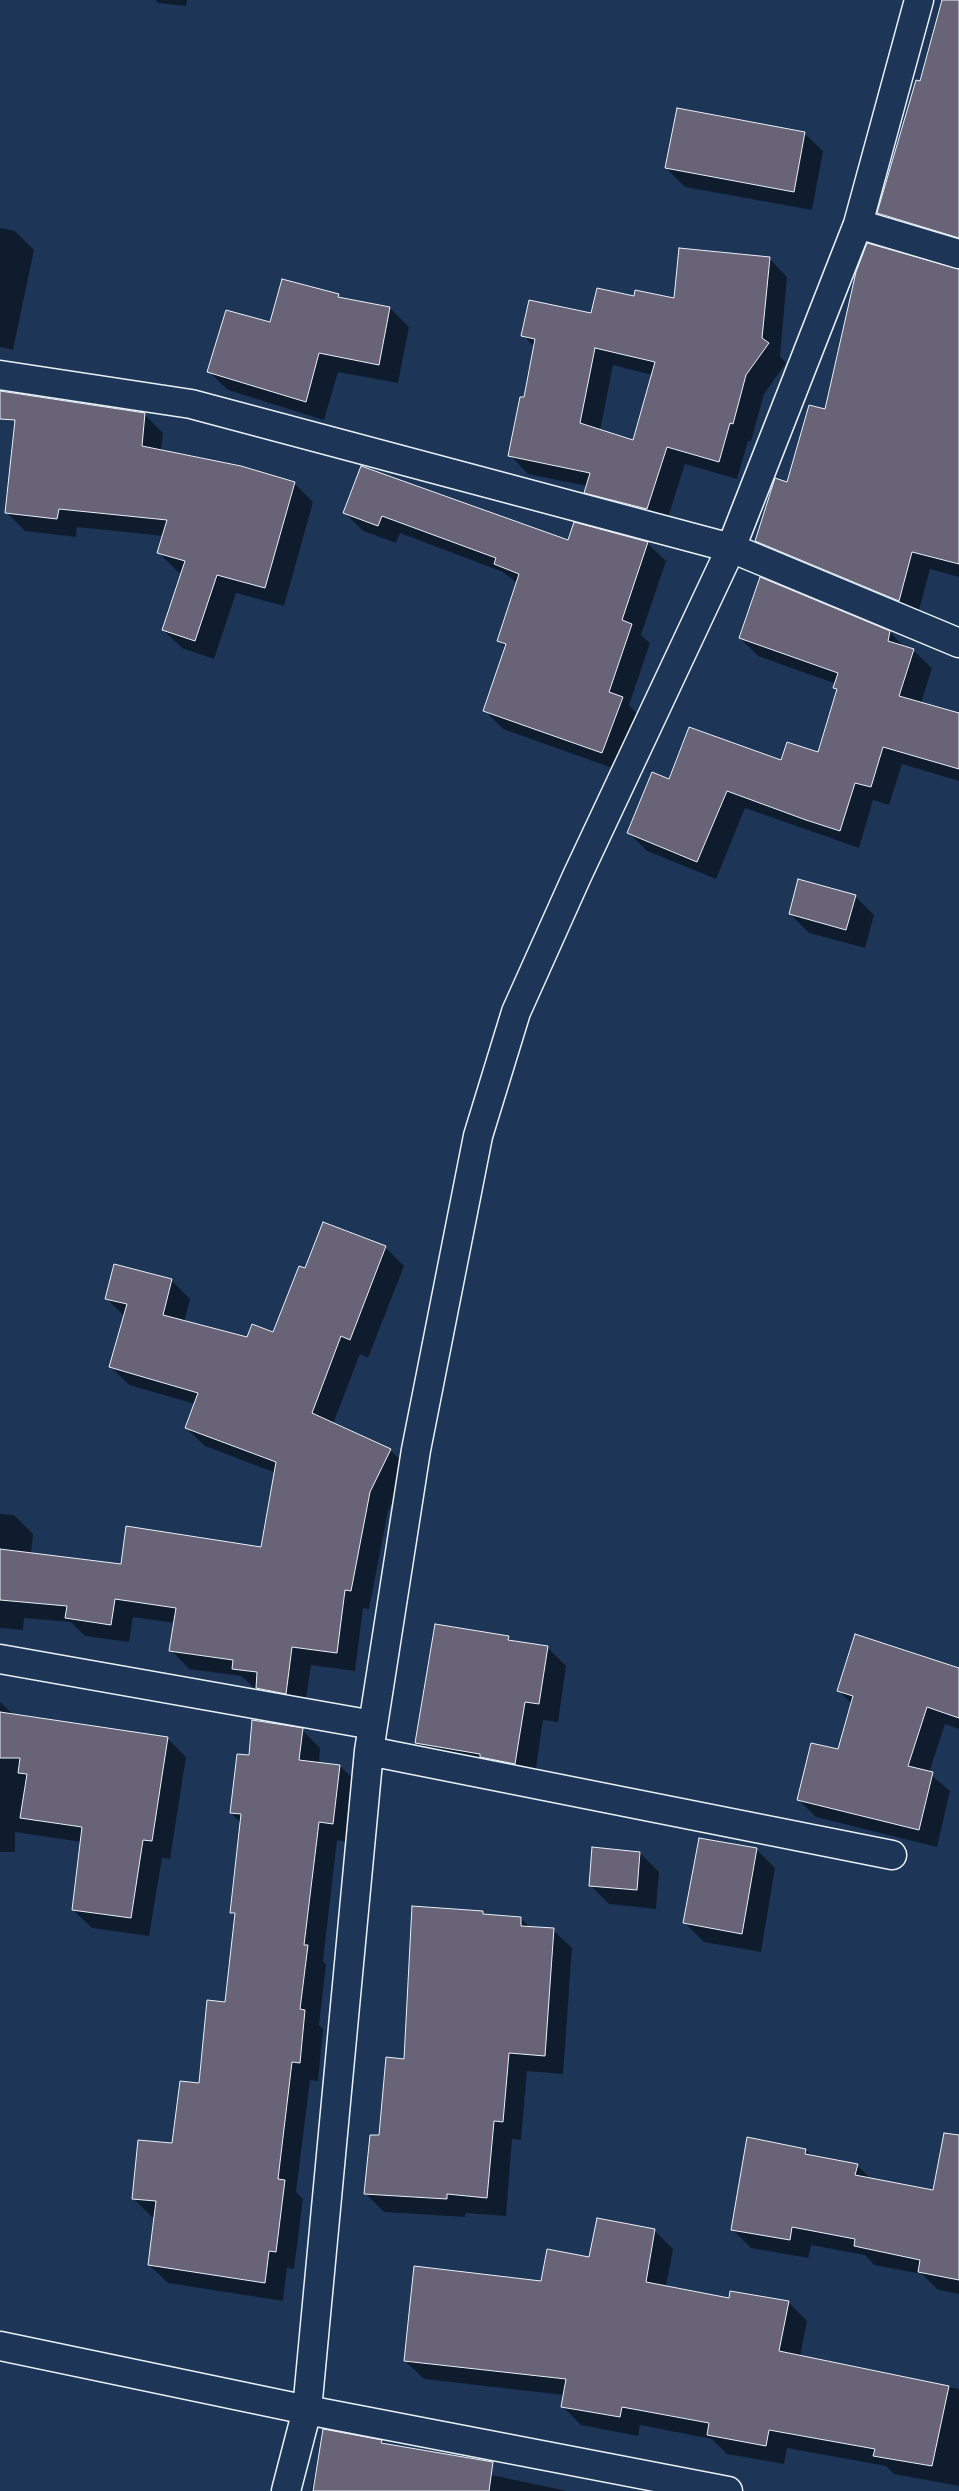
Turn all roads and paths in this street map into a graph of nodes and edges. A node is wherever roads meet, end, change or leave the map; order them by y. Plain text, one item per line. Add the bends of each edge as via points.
1 (919, 0) edge
2 (858, 224) junction
3 (959, 254) edge
4 (0, 375) edge
5 (731, 548) junction
6 (959, 644) edge
7 (0, 1659) edge
8 (371, 1738) junction
9 (892, 1856) dead end
10 (0, 2346) edge
11 (307, 2410) junction
12 (286, 2491) edge
13 (728, 2491) edge

1 - 2 street
2 - 3 street
2 - 5 street
4 - 5 street via 191,404
5 - 6 street
5 - 8 street via 516,1012 478,1136 416,1450
7 - 8 street
8 - 9 street
8 - 11 street
10 - 11 street
11 - 12 street
11 - 13 street

